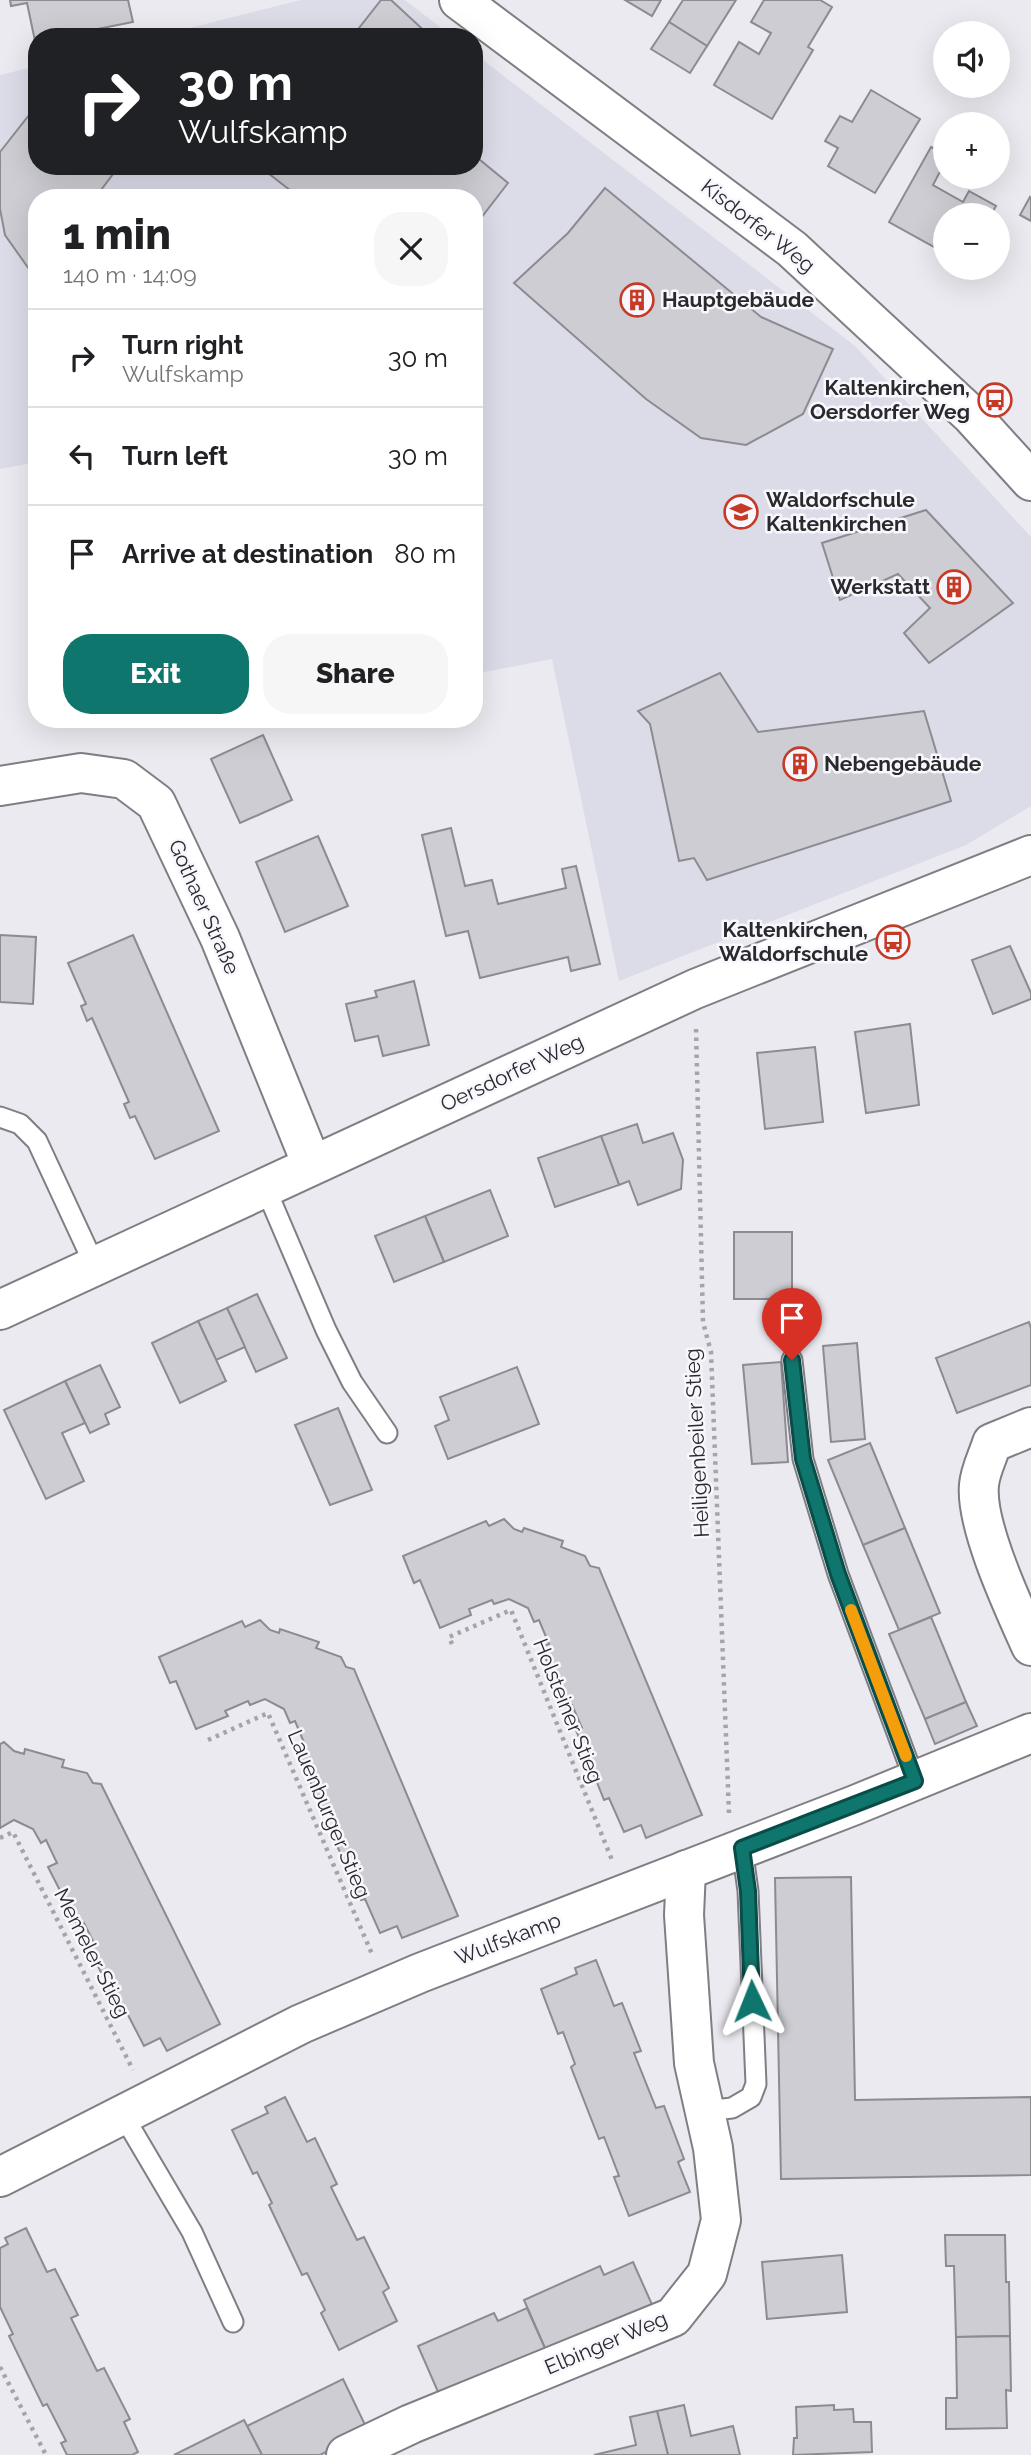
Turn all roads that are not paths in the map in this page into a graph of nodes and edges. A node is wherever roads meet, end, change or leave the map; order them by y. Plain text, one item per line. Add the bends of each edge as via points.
1 (459, 0) edge
2 (1031, 481) edge
3 (0, 786) edge
4 (1031, 855) edge
5 (0, 1117) edge
6 (312, 1165) junction
7 (265, 1187) junction
8 (95, 1266) junction
9 (0, 1310) edge
10 (792, 1360) dead end
11 (1031, 1427) edge
12 (387, 1433) dead end
13 (1031, 1646) edge
14 (1031, 1733) edge
15 (915, 1781) junction
16 (737, 1850) junction
17 (686, 1870) junction
18 (136, 2108) junction
19 (705, 2111) junction
20 (0, 2177) edge
21 (233, 2322) dead end
22 (346, 2455) edge

1 - 2 street, Kisdorfer Weg via 792,249 971,415
3 - 6 street, Gothaer Straße via 81,773 124,779 156,803 220,938
4 - 6 street, Oersdorfer Weg via 695,989
5 - 8 lane via 20,1124 37,1141
6 - 7 street, Oersdorfer Weg
7 - 8 street, Oersdorfer Weg
7 - 12 lane via 346,1372
8 - 9 street, Oersdorfer Weg
10 - 15 lane via 803,1459 838,1574
11 - 13 street via 992,1443 979,1485 983,1521
14 - 15 street, Wulfskamp
15 - 16 street, Wulfskamp
16 - 17 street, Wulfskamp
16 - 19 lane via 748,1891 756,2084 751,2097 732,2108
17 - 18 street, Wulfskamp via 386,1987 301,2024
17 - 19 street, Elbinger Weg via 684,1915 693,2049
18 - 20 street, Wulfskamp
18 - 21 lane
19 - 22 street, Elbinger Weg via 721,2220 707,2274 673,2317

